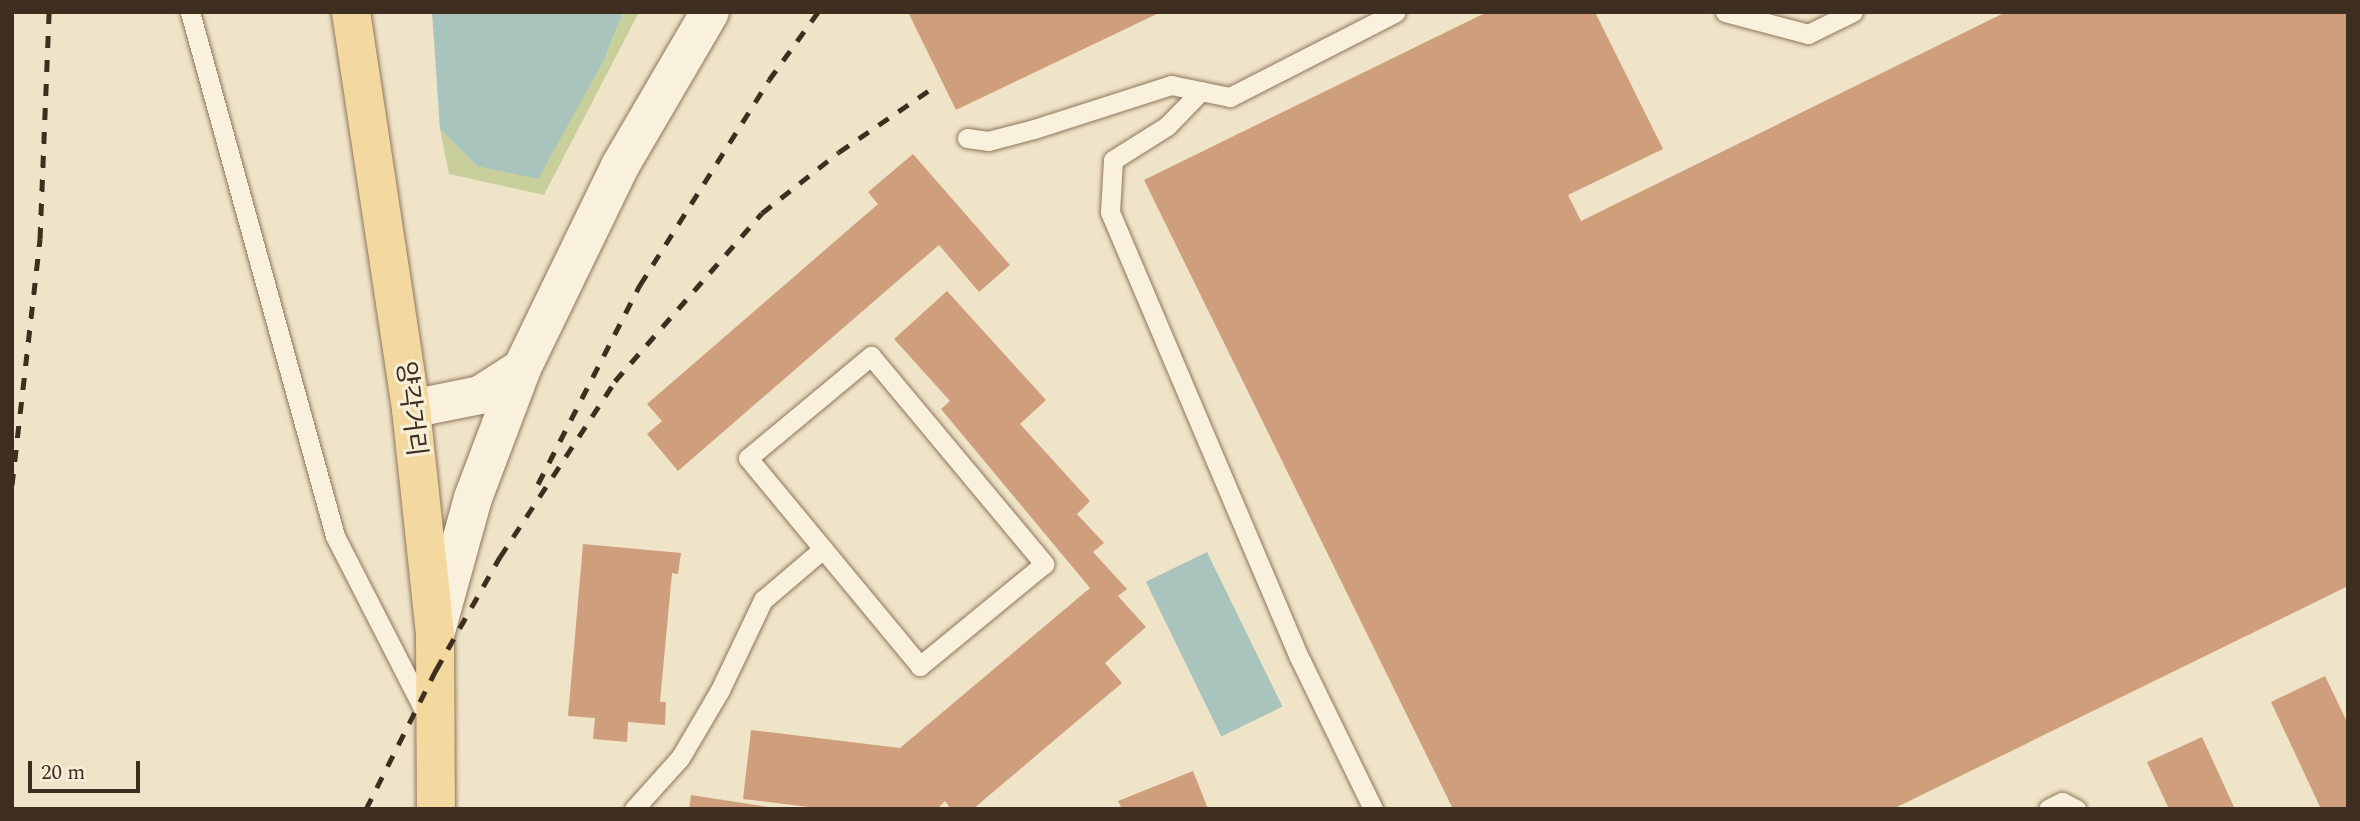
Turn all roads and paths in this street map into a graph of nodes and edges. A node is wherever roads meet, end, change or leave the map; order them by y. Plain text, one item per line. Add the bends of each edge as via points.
1 (190, 12) edge
2 (351, 12) edge
3 (710, 12) edge
4 (1396, 12) edge
5 (1725, 12) edge
6 (1853, 12) edge
7 (1201, 91) junction
8 (967, 138) dead end
9 (522, 368) junction
10 (411, 409) junction
11 (823, 549) junction
12 (435, 635) junction
13 (437, 736) junction
14 (436, 809) edge
15 (634, 809) edge
16 (1373, 809) edge
17 (2048, 809) edge
18 (2076, 809) edge

1 - 13 lane via 335,536
2 - 10 main road, 양각거리
3 - 9 main road via 620,166
4 - 7 lane via 1230,97
5 - 6 lane via 1808,34
7 - 8 lane via 1171,85 1044,127 988,141
7 - 16 lane via 1167,126 1113,160 1110,212 1299,657
9 - 10 main road via 480,395
9 - 12 main road via 473,498
10 - 12 main road, 양각거리
11 - 11 lane via 748,458 871,356 1044,564 920,666
11 - 15 lane via 763,600 720,690 680,758
12 - 13 main road, 양각거리
13 - 14 main road, 양각거리
17 - 18 lane via 2062,802

